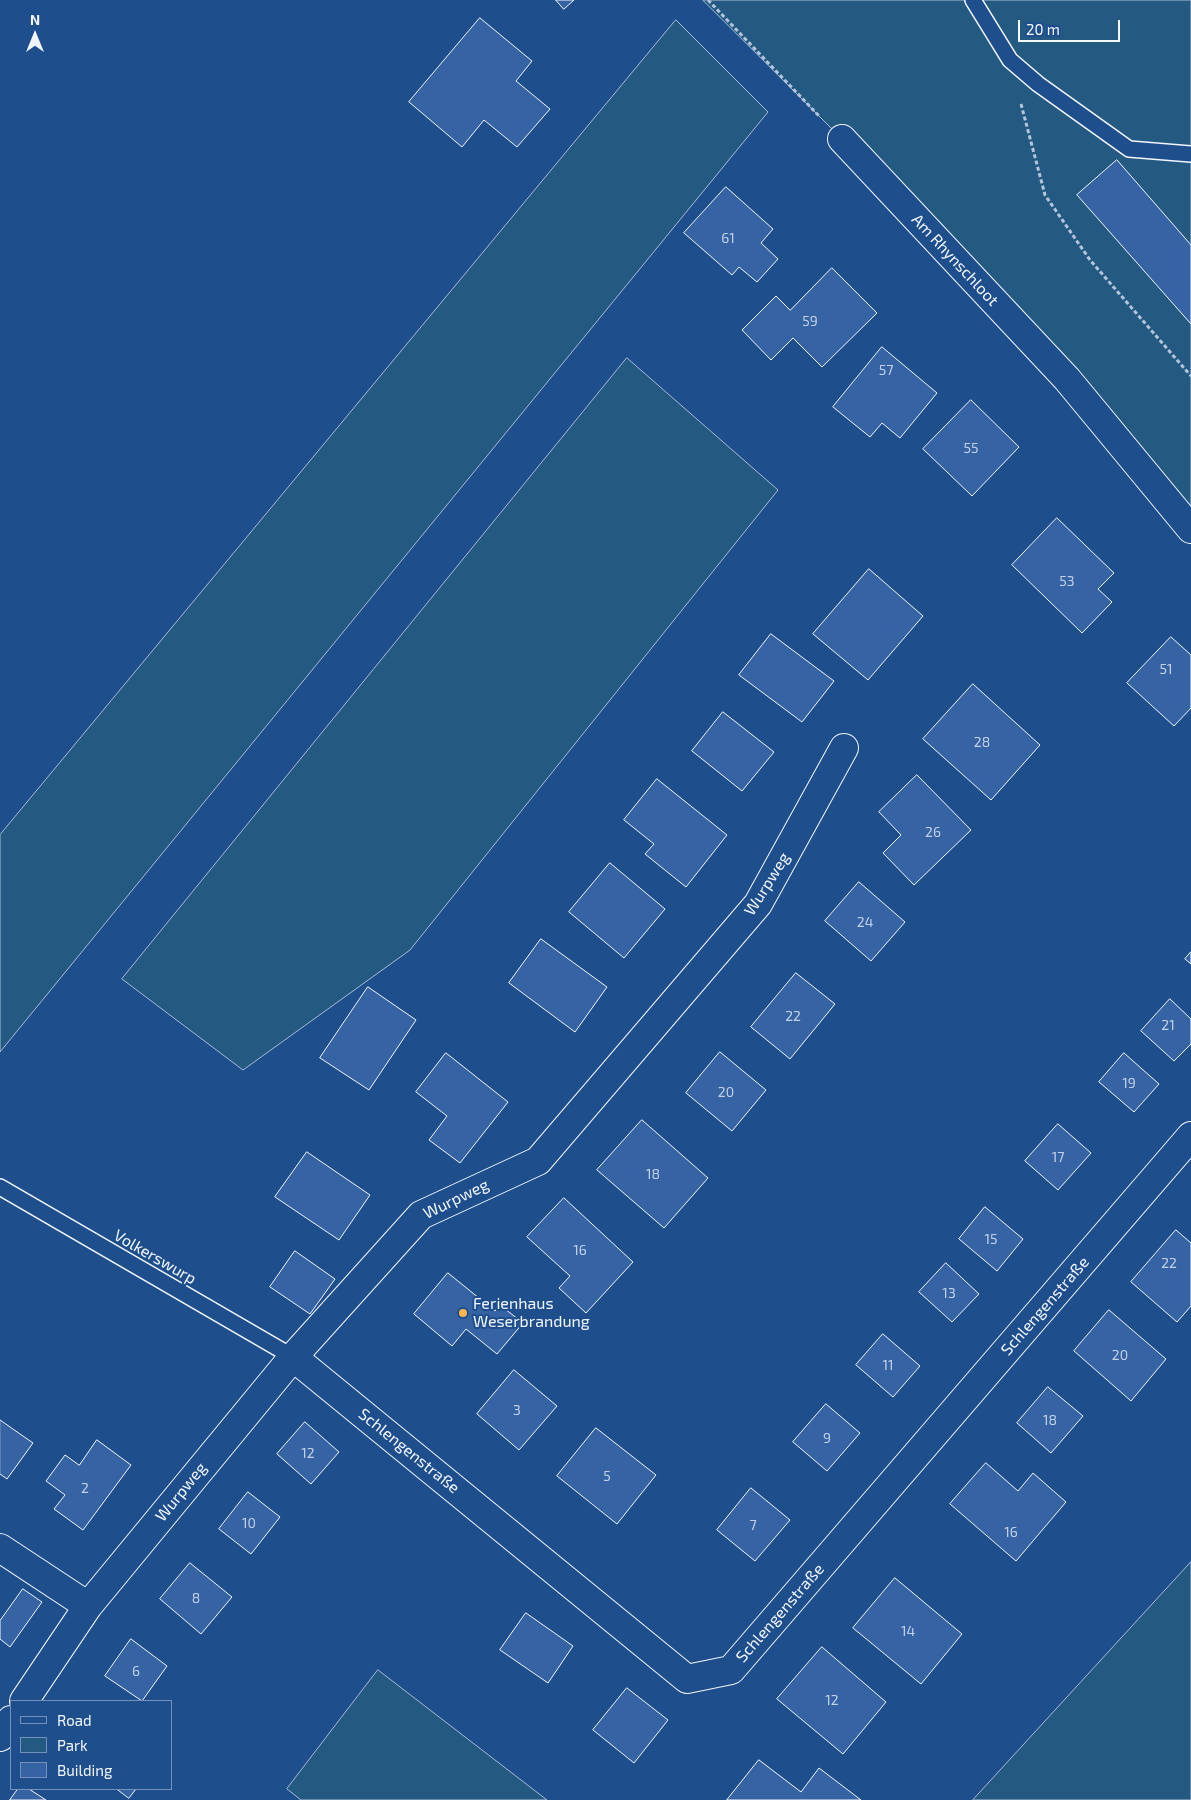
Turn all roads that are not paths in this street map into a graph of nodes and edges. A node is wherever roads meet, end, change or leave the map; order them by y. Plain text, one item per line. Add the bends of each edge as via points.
1 (973, 0) edge
2 (842, 140) road end
3 (1191, 154) edge
4 (1191, 529) edge
5 (844, 748) dead end
6 (1191, 1136) edge
7 (0, 1187) edge
8 (293, 1357) junction
9 (0, 1548) edge
10 (88, 1606) junction
11 (25, 1700) edge
12 (10, 1722) edge
13 (0, 1737) edge

1 - 3 lane via 1010,60 1129,149
2 - 4 street, Am Rhynschloot via 1067,379
5 - 8 street, Wurpweg via 758,904 538,1161 421,1215
6 - 8 street, Schlengenstraße via 731,1670 687,1679
7 - 8 lane, Volkerswurp
8 - 10 street, Wurpweg
9 - 10 street
10 - 11 street, Wurpweg
12 - 13 street

